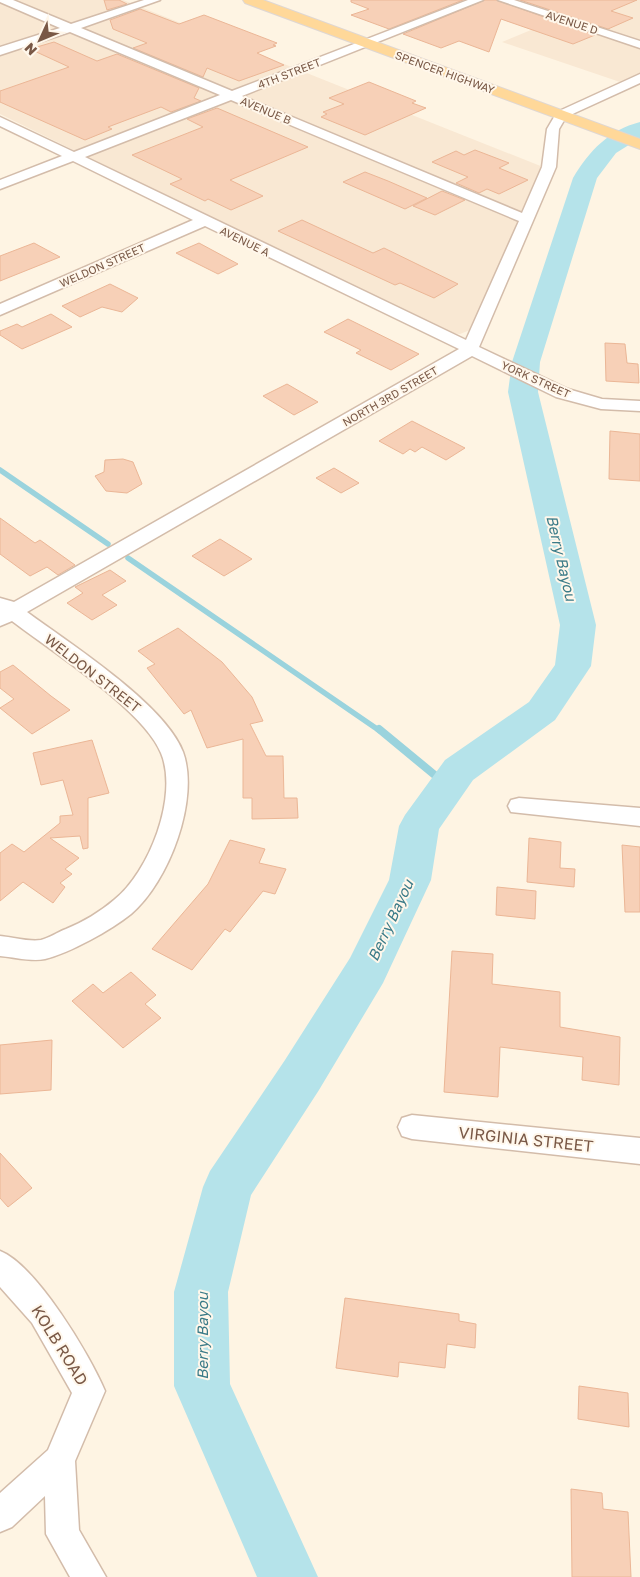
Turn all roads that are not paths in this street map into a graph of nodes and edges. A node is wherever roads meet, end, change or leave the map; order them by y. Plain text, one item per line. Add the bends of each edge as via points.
1 (4, 0) edge
2 (155, 0) edge
3 (250, 0) edge
4 (478, 0) edge
5 (503, 0) edge
6 (70, 28) junction
7 (366, 43) junction
8 (640, 45) edge
9 (0, 51) edge
10 (640, 78) edge
11 (230, 95) junction
12 (560, 115) junction
13 (0, 121) edge
14 (640, 144) edge
15 (73, 156) junction
16 (0, 185) edge
17 (528, 220) junction
18 (203, 221) junction
19 (0, 310) edge
20 (470, 350) junction
21 (491, 359) joint
22 (640, 406) edge
23 (4, 610) edge
24 (519, 806) dead end
25 (640, 817) edge
26 (0, 946) edge
27 (412, 1127) dead end
28 (640, 1151) edge
29 (0, 1265) edge
30 (59, 1461) junction
31 (0, 1515) edge
32 (89, 1577) edge

1 - 6 street, AVENUE B
2 - 6 street
3 - 7 main road, SPENCER HIGHWAY
4 - 7 street, 4TH STREET
5 - 8 street, AVENUE D
6 - 9 street
6 - 11 street, AVENUE B
7 - 11 street, 4TH STREET
7 - 12 main road, SPENCER HIGHWAY
10 - 12 street
11 - 15 street, 4TH STREET
11 - 17 street, AVENUE B
12 - 14 main road, SPENCER HIGHWAY
12 - 17 street via 553,129 549,167
13 - 15 street, AVENUE A
15 - 16 street, 4TH STREET
15 - 18 street, AVENUE A
17 - 20 street
18 - 19 street, WELDON STREET
18 - 20 street, AVENUE A
20 - 21 street, AVENUE A
20 - 23 street, NORTH 3RD STREET
21 - 22 street, YORK STREET via 562,393 601,404
23 - 26 street, WELDON STREET via 110,684 151,720 172,752 178,785 172,826 149,875 124,906 90,929 43,950
24 - 25 street
27 - 28 street, VIRGINIA STREET
29 - 30 street, KOLB ROAD via 44,1313 89,1391
30 - 31 street
30 - 32 street via 63,1534

